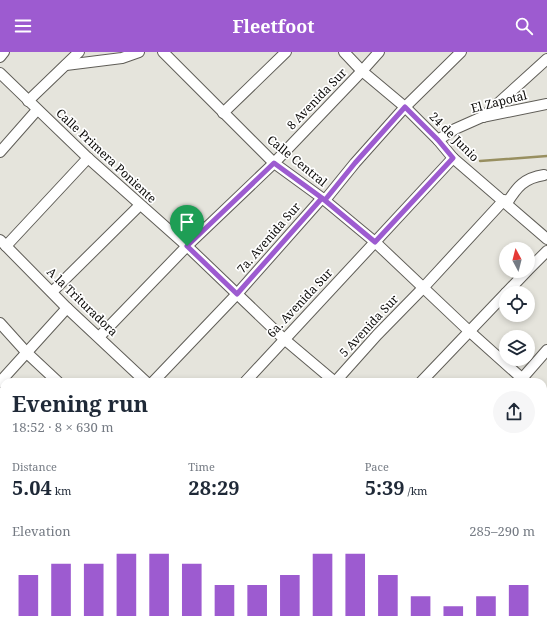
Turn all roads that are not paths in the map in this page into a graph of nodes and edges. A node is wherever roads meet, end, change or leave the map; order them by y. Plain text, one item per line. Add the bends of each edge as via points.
1 (4, 52) edge
2 (79, 52) edge
3 (139, 52) edge
4 (163, 52) edge
5 (286, 52) edge
6 (344, 52) edge
7 (378, 52) edge
8 (461, 52) edge
9 (0, 57) edge
10 (547, 59) edge
11 (66, 65) junction
12 (362, 71) junction
13 (0, 74) edge
14 (28, 101) junction
15 (547, 104) edge
16 (405, 107) junction
17 (37, 110) junction
18 (223, 113) junction
19 (482, 117) junction
20 (438, 140) junction
21 (0, 152) edge
22 (88, 158) junction
23 (453, 158) junction
24 (274, 163) junction
25 (544, 175) dead end
26 (323, 199) junction
27 (505, 202) junction
28 (140, 205) junction
29 (547, 239) edge
30 (375, 242) junction
31 (3, 243) edge
32 (187, 246) junction
33 (547, 251) edge
34 (535, 264) edge
35 (521, 278) edge
36 (513, 286) edge
37 (423, 288) junction
38 (52, 292) junction
39 (237, 294) junction
40 (499, 300) edge
41 (67, 308) junction
42 (0, 323) edge
43 (469, 331) junction
44 (99, 337) junction
45 (284, 339) junction
46 (547, 350) edge
47 (27, 353) junction
48 (4, 378) edge
49 (54, 378) edge
50 (142, 378) edge
51 (157, 378) edge
52 (249, 378) edge
53 (330, 378) edge
54 (339, 378) edge
55 (425, 378) edge
56 (519, 378) edge
57 (524, 378) edge

1 - 9 street
2 - 11 street
3 - 11 street via 122,58
4 - 18 street, Calle Central
5 - 18 street
6 - 12 street, 24 de Junio
7 - 12 street, 8 Avenida Sur
8 - 16 street, 7a. Avenida Sur
10 - 19 street
11 - 14 street
12 - 16 street, 24 de Junio
12 - 24 street, 8 Avenida Sur
13 - 14 street, Calle Primera Poniente
14 - 17 street, Calle Primera Poniente
15 - 19 street, El Zapotal
16 - 20 street, 24 de Junio
16 - 26 street, 7a. Avenida Sur
17 - 21 street
17 - 22 street, Calle Primera Poniente
18 - 24 street, Calle Central
19 - 20 street, El Zapotal
20 - 23 street, 24 de Junio
22 - 28 street, Calle Primera Poniente
22 - 31 street
23 - 27 street, 24 de Junio
23 - 30 street, 6a. Avenida Sur
24 - 26 street, Calle Central
24 - 32 street, 8 Avenida Sur
25 - 27 street, 5 Avenida Sur via 525,181
26 - 30 street, Calle Central
26 - 39 street, 7a. Avenida Sur
27 - 29 street, 24 de Junio
27 - 37 street, 5 Avenida Sur
28 - 32 street, Calle Primera Poniente
28 - 38 street
30 - 37 street, Calle Central
30 - 45 street, 6a. Avenida Sur
31 - 38 street, A la Trituradora
32 - 39 street, Calle Primera Poniente
32 - 44 street, 8 Avenida Sur
33 - 34 street
35 - 36 street
37 - 43 street, Calle Central
37 - 54 street, 5 Avenida Sur
38 - 41 street, A la Trituradora
39 - 45 street, Calle Primera Poniente
39 - 51 street, 7a. Avenida Sur
40 - 43 street
41 - 44 street, A la Trituradora
41 - 47 street
42 - 47 street
43 - 55 street
43 - 56 street, Calle Central
44 - 50 street, A la Trituradora
45 - 52 street, 6a. Avenida Sur
45 - 53 street, Calle Primera Poniente
46 - 57 street
47 - 48 street
47 - 49 street

